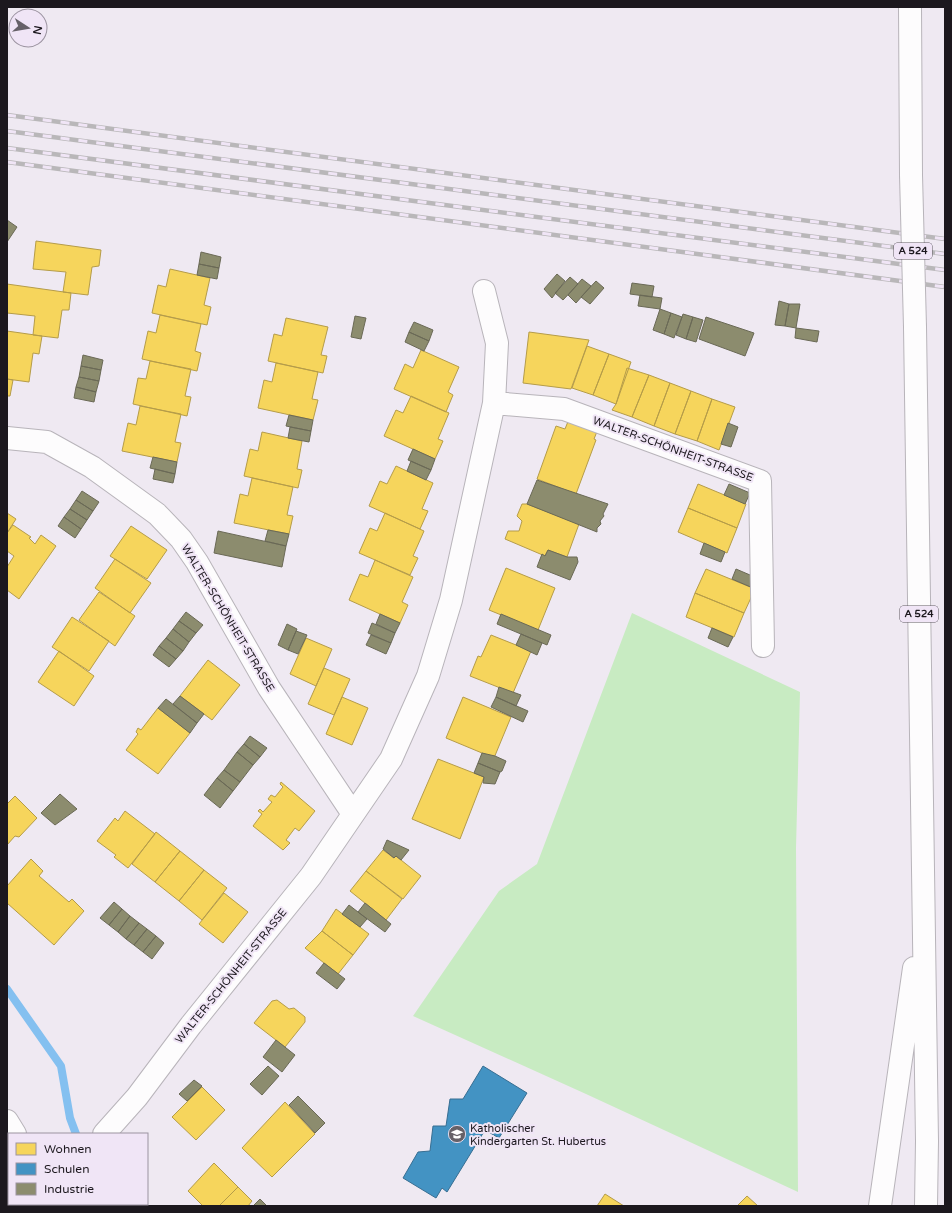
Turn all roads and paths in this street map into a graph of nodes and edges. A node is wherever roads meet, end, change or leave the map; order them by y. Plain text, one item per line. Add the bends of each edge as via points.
1 (910, 7) edge
2 (484, 291) dead end
3 (494, 403) junction
4 (7, 438) edge
5 (763, 646) dead end
6 (353, 814) junction
7 (923, 901) junction
8 (7, 1121) edge
9 (15, 1133) edge
10 (105, 1133) edge
11 (880, 1206) edge
12 (926, 1206) edge

1 - 7 main road, A 524, bridge
2 - 3 main road, WALTER-SCHÖNHEIT-STRASSE via 497,343
3 - 5 main road, WALTER-SCHÖNHEIT-STRASSE via 564,409 760,481
3 - 6 main road, WALTER-SCHÖNHEIT-STRASSE via 451,600 428,676 391,759
4 - 6 main road, WALTER-SCHÖNHEIT-STRASSE via 47,442 92,467 157,514 181,539 197,562 269,688
6 - 10 main road, WALTER-SCHÖNHEIT-STRASSE via 311,876 191,1025 137,1097
7 - 11 main road
7 - 12 main road, A 524
8 - 9 main road

